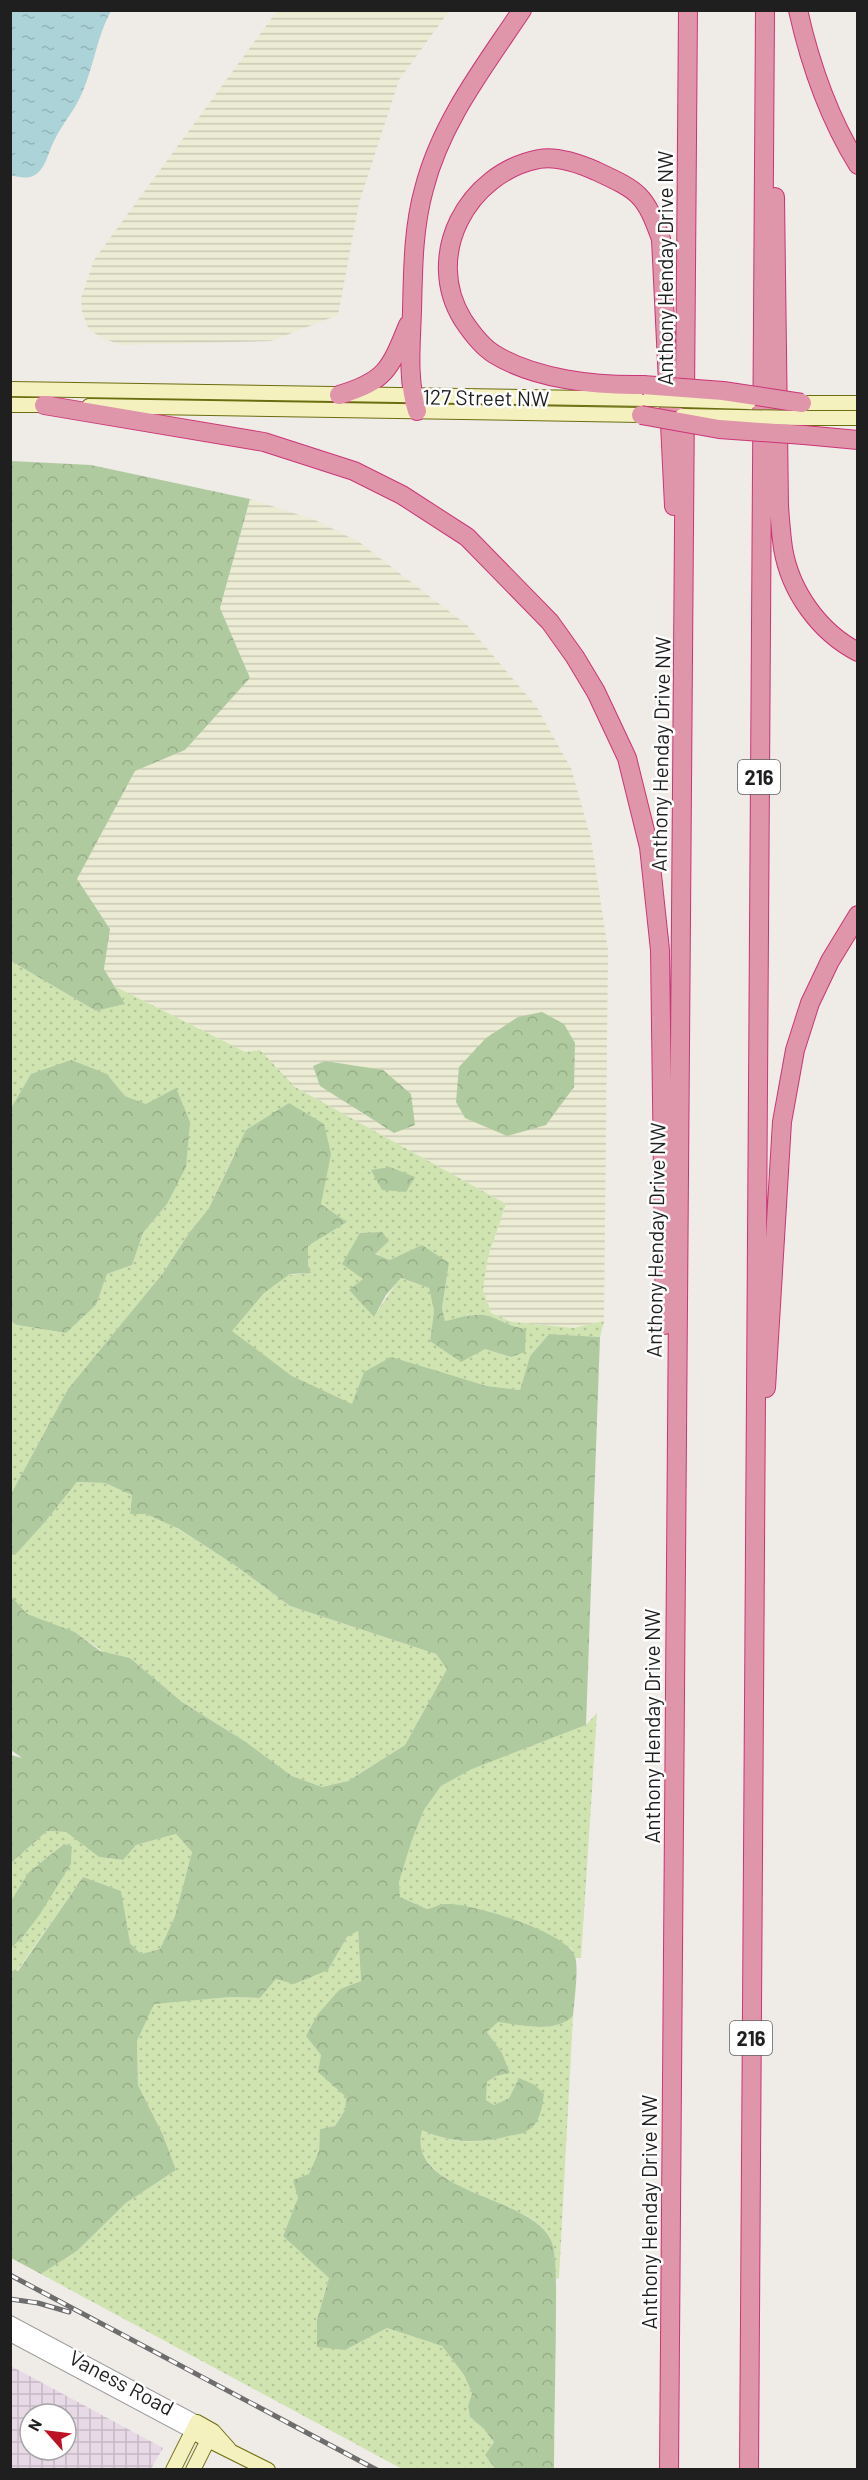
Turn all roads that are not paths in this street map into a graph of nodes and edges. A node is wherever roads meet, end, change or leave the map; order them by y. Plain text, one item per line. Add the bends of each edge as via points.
1 (522, 10) edge
2 (688, 10) edge
3 (765, 10) edge
4 (798, 10) edge
5 (764, 51) junction
6 (858, 165) edge
7 (412, 315) junction
8 (10, 389) edge
9 (339, 395) junction
10 (644, 400) junction
11 (415, 403) junction
12 (858, 403) edge
13 (10, 405) edge
14 (44, 405) junction
15 (858, 418) edge
16 (802, 419) junction
17 (858, 440) edge
18 (858, 652) edge
19 (684, 697) junction
20 (858, 915) edge
21 (675, 1520) junction
22 (754, 1543) junction
23 (10, 2322) edge
24 (10, 2335) edge
25 (194, 2427) junction
26 (210, 2436) junction
27 (173, 2469) edge
28 (193, 2469) edge
29 (268, 2469) edge
30 (669, 2469) edge
31 (749, 2469) edge

1 - 7 highway via 466,93 438,145 423,190
2 - 19 highway, Anthony Henday Drive NW
3 - 5 highway, 216
4 - 6 highway via 816,74
5 - 18 highway via 774,93 779,506 783,549 791,579 805,604 842,644
5 - 22 highway, 216
7 - 9 highway via 394,358 376,381
7 - 11 highway
8 - 9 main road, 127 Street NW
9 - 11 main road, 127 Street NW
10 - 11 main road, 127 Street NW
10 - 16 highway, bridge via 723,391
10 - 16 highway, bridge via 719,429
10 - 19 highway via 623,385 522,369 492,353 470,332 453,300 449,256 456,225 486,183 540,159 577,162 633,189 650,208 661,239
11 - 14 main road, 127 Street NW
12 - 16 main road
13 - 14 main road, 127 Street NW
14 - 21 highway via 264,442 354,471 402,495 467,537 513,583 550,622 596,692 627,759 639,806 649,847 660,950 666,1444
15 - 16 main road
16 - 17 highway
19 - 21 highway, Anthony Henday Drive NW
20 - 22 highway via 810,1003 795,1050 782,1122
21 - 30 highway, Anthony Henday Drive NW
22 - 31 highway, 216
23 - 25 street, Vaness Road
24 - 25 street, Vaness Road
25 - 26 main road, Vaness Road
25 - 27 main road
26 - 28 main road
26 - 29 main road, Vaness Road

